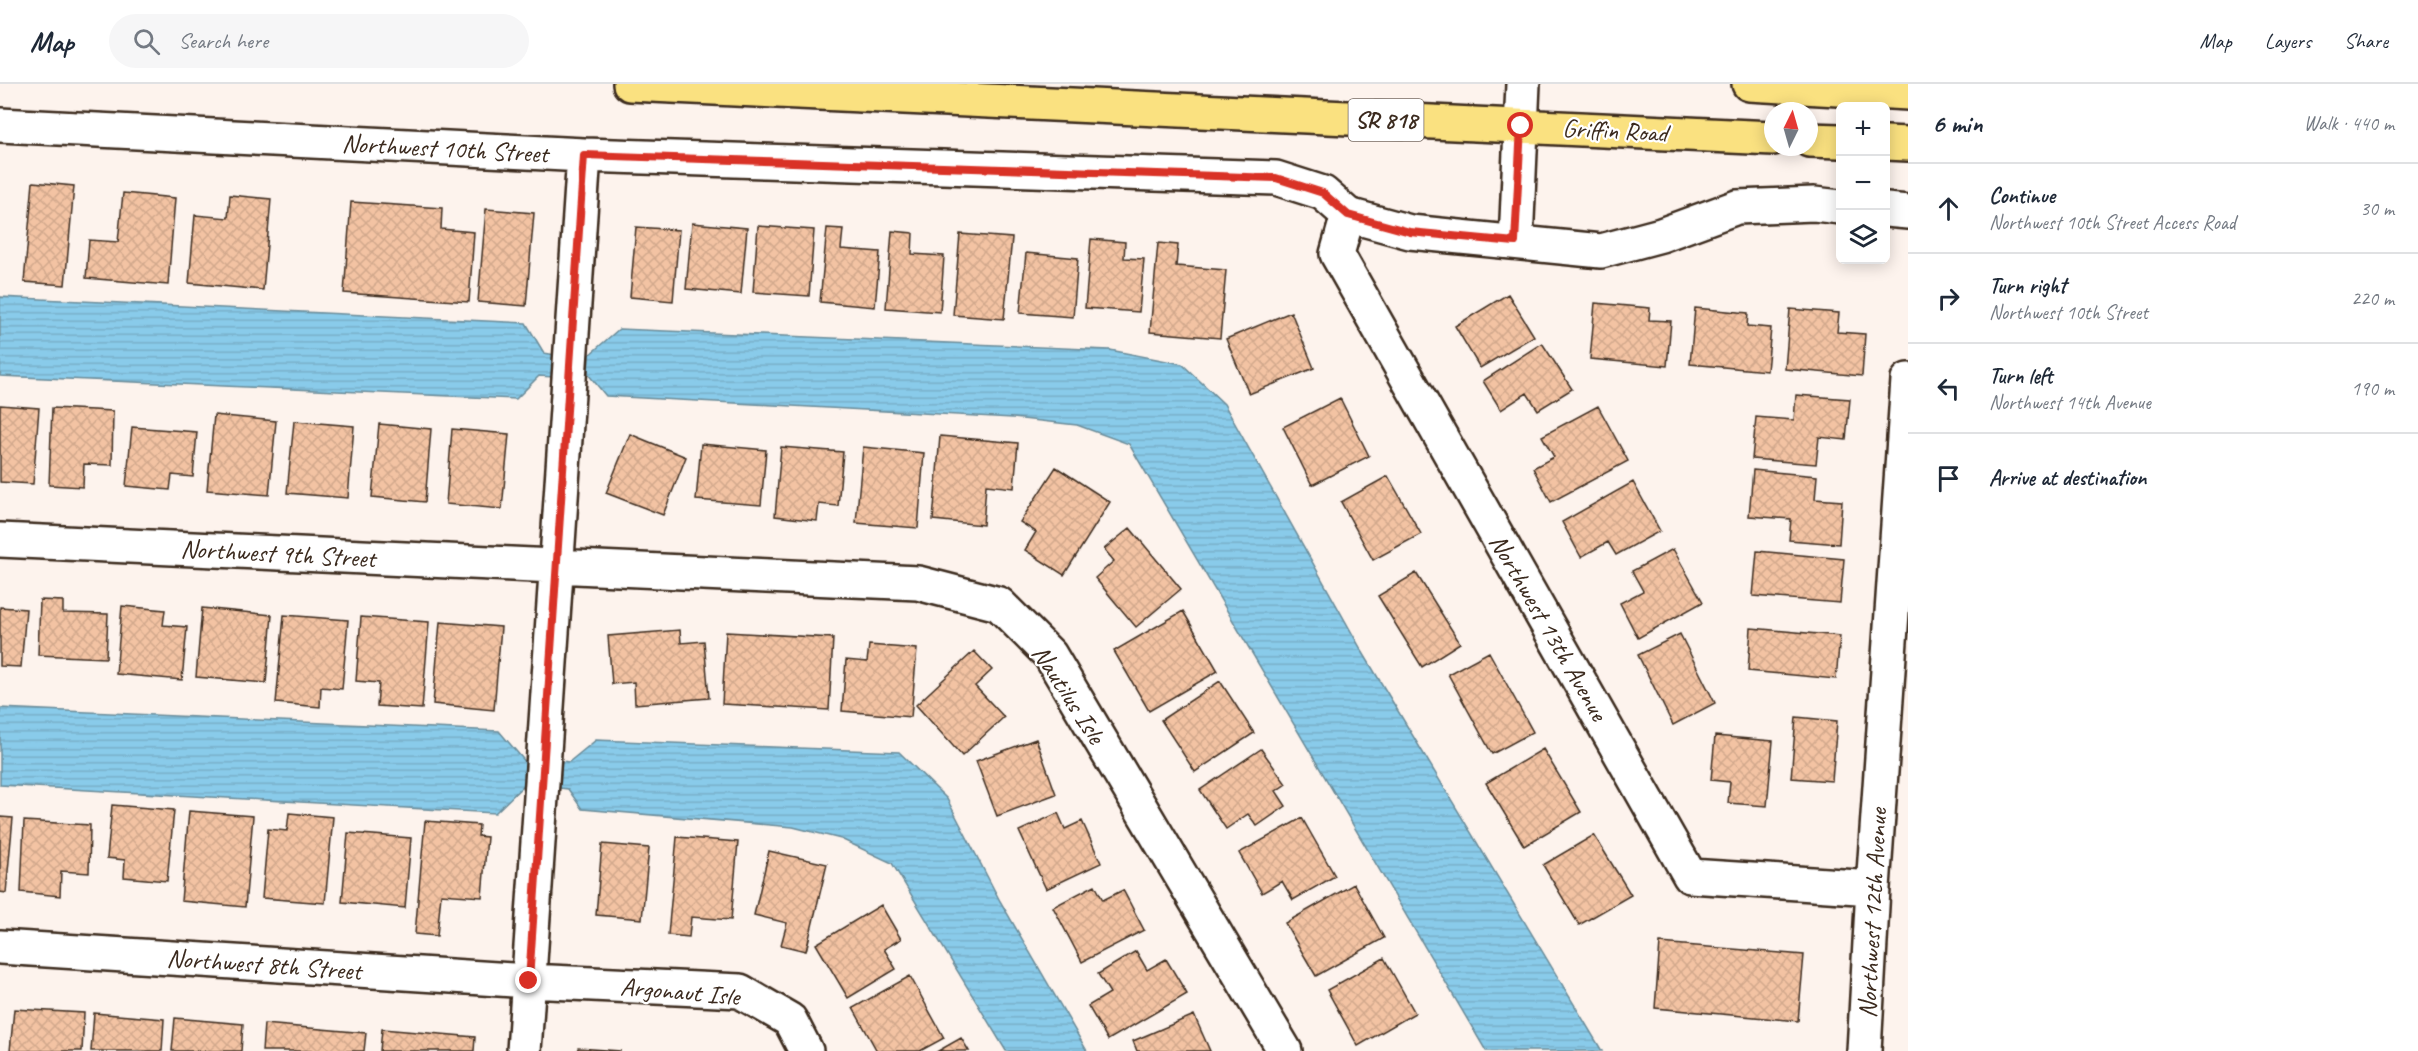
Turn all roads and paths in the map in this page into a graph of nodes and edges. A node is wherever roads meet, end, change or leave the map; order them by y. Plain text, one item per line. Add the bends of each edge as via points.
1 (630, 84) edge
2 (1523, 84) edge
3 (1749, 84) edge
4 (1908, 93) edge
5 (0, 125) edge
6 (1521, 126) junction
7 (1764, 138) edge
8 (1818, 140) edge
9 (1836, 141) edge
10 (1890, 143) edge
11 (1908, 144) edge
12 (584, 155) junction
13 (1836, 207) edge
14 (1890, 210) edge
15 (1908, 212) edge
16 (1348, 215) junction
17 (1515, 242) junction
18 (1908, 380) edge
19 (0, 540) edge
20 (555, 566) junction
21 (1872, 888) junction
22 (0, 947) edge
23 (529, 981) junction
24 (524, 1051) edge
25 (807, 1051) edge
26 (1285, 1051) edge
27 (1864, 1051) edge

1 - 6 main road, Griffin Road / SR 818
2 - 6 street
3 - 4 main road
5 - 12 street, Northwest 10th Street
6 - 7 main road, Griffin Road / SR 818
6 - 17 street
8 - 9 main road
10 - 11 main road
12 - 16 street, Northwest 10th Street via 1276,178 1323,193
12 - 20 street
13 - 17 street, Northwest 10th Street via 1737,207 1661,235 1601,251
14 - 15 street
16 - 17 street, Northwest 10th Street via 1410,232
16 - 21 street, Northwest 13th Avenue via 1337,254 1690,876
18 - 21 street, Northwest 12th Avenue
19 - 20 street, Northwest 9th Street
20 - 23 street
20 - 26 street, Nautilus Isle via 918,583 999,604 1050,654
21 - 27 street, Northwest 12th Avenue
22 - 23 street, Northwest 8th Street
23 - 24 street
23 - 25 street, Argonaut Isle via 740,991 790,1020

